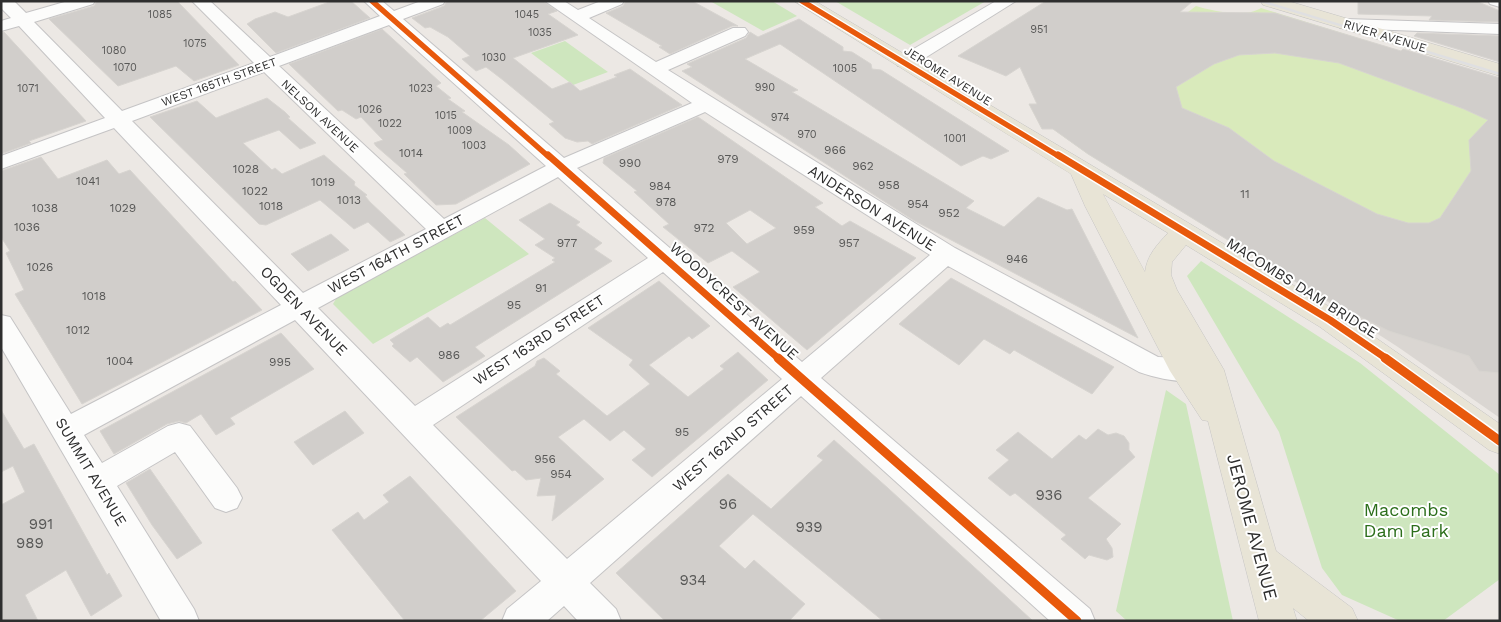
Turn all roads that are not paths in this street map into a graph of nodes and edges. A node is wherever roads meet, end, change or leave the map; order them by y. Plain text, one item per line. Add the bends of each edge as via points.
1 (87, 1) edge
2 (200, 1) edge
3 (372, 1) edge
4 (437, 1) edge
5 (553, 1) edge
6 (616, 1) edge
7 (802, 1) edge
8 (1008, 1) edge
9 (1269, 1) edge
10 (1496, 1) edge
11 (1500, 2) edge
12 (8, 14) edge
13 (576, 17) junction
14 (392, 18) junction
15 (1346, 24) junction
16 (1500, 29) edge
17 (739, 32) dead end
18 (905, 62) junction
19 (265, 65) junction
20 (655, 69) junction
21 (1500, 70) edge
22 (706, 104) junction
23 (118, 118) junction
24 (1, 163) edge
25 (561, 167) junction
26 (1082, 172) junction
27 (441, 230) junction
28 (1184, 231) junction
29 (946, 254) junction
30 (666, 258) junction
31 (300, 306) junction
32 (1, 324) edge
33 (1197, 370) junction
34 (801, 379) junction
35 (413, 423) junction
36 (66, 431) junction
37 (1500, 441) edge
38 (96, 482) junction
39 (226, 498) dead end
40 (1262, 561) junction
41 (566, 582) junction
42 (181, 621) edge
43 (520, 621) edge
44 (603, 621) edge
45 (1077, 621) edge
46 (1278, 621) edge
47 (1339, 621) edge

1 - 12 street
2 - 19 street, NELSON AVENUE
3 - 14 street, WOODYCREST AVENUE
4 - 14 street, WEST 165TH STREET
5 - 13 street, ANDERSON AVENUE
6 - 13 street
7 - 18 main road, JEROME AVENUE
8 - 18 street
9 - 15 main road, RIVER AVENUE
10 - 11 street
12 - 23 street, OGDEN AVENUE
13 - 20 street, ANDERSON AVENUE
14 - 19 street, WEST 165TH STREET
14 - 25 street, WOODYCREST AVENUE
15 - 16 street
15 - 21 main road, RIVER AVENUE
17 - 20 street
18 - 26 main road, JEROME AVENUE
19 - 23 street, WEST 165TH STREET
19 - 27 street, NELSON AVENUE
20 - 22 street, ANDERSON AVENUE
22 - 25 street, WEST 164TH STREET
22 - 29 street, ANDERSON AVENUE
23 - 24 street, WEST 165TH STREET
23 - 31 street, OGDEN AVENUE
25 - 27 street, WEST 164TH STREET
25 - 30 street, WOODYCREST AVENUE
26 - 28 main road, MACOMBS DAM BRIDGE
26 - 33 main road, JEROME AVENUE via 1096,206
27 - 31 street, WEST 164TH STREET
28 - 33 main road, JEROME AVENUE via 1163,255 1158,275
28 - 37 main road, MACOMBS DAM BRIDGE via 1330,320
29 - 33 street, ANDERSON AVENUE via 1136,359 1156,368
29 - 34 street, WEST 162ND STREET
30 - 34 street, WOODYCREST AVENUE
30 - 35 street, WEST 163RD STREET
31 - 35 street, OGDEN AVENUE
31 - 36 street, WEST 164TH STREET
32 - 36 street, SUMMIT AVENUE
33 - 40 main road, JEROME AVENUE via 1227,432
34 - 41 street, WEST 162ND STREET
34 - 45 street, WOODYCREST AVENUE
35 - 41 street, OGDEN AVENUE
36 - 38 street, SUMMIT AVENUE
38 - 39 street via 179,435
38 - 42 street, SUMMIT AVENUE
40 - 46 main road, JEROME AVENUE
40 - 47 main road
41 - 43 street, WEST 162ND STREET
41 - 44 street, OGDEN AVENUE

